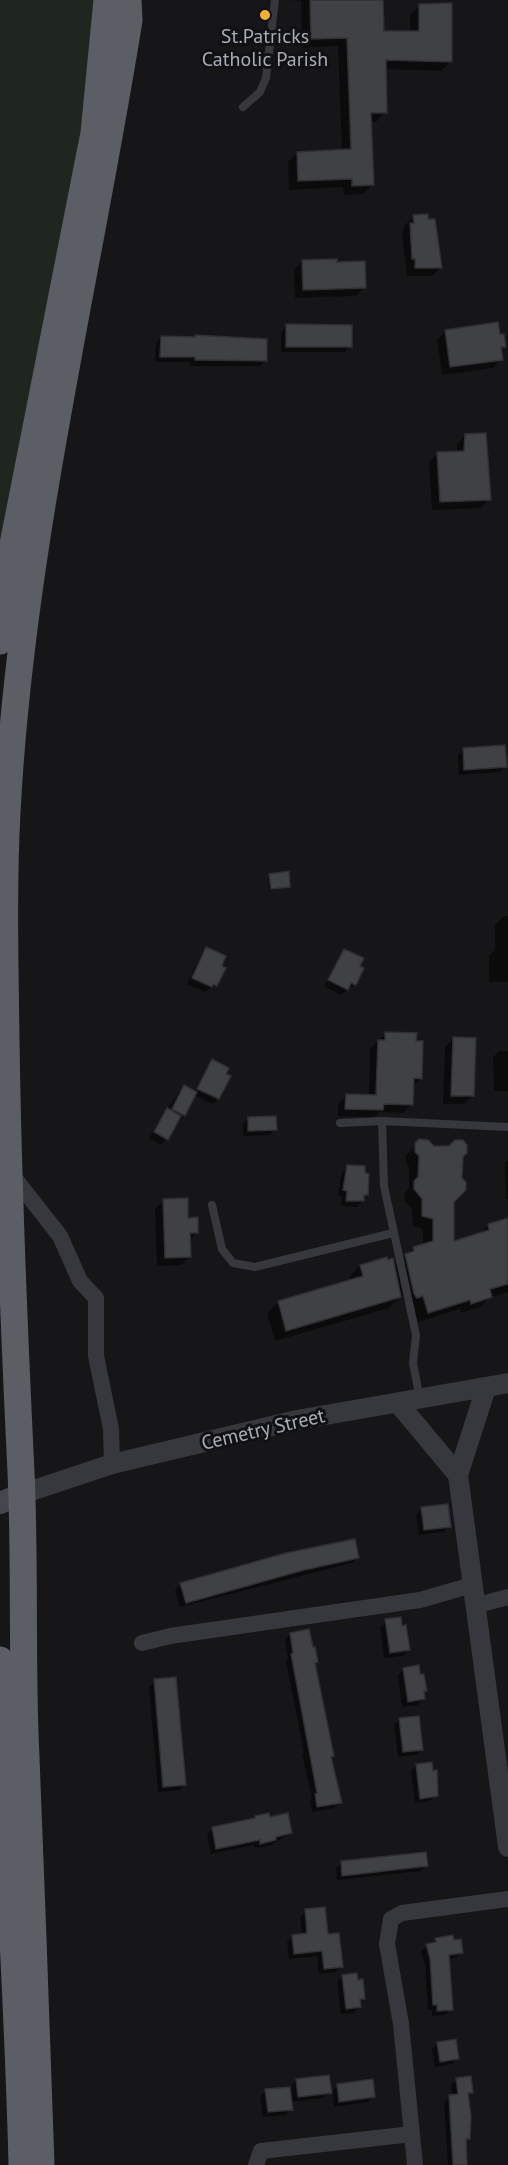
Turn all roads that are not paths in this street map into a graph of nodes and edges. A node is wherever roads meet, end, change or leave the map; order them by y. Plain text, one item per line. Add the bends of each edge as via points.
1 (107, 0) edge
2 (129, 0) edge
3 (275, 0) edge
4 (243, 107) dead end
5 (0, 641) edge
6 (382, 1121) junction
7 (340, 1123) dead end
8 (508, 1127) edge
9 (9, 1170) junction
10 (212, 1205) dead end
11 (393, 1233) junction
12 (508, 1383) edge
13 (486, 1388) junction
14 (420, 1399) junction
15 (398, 1403) junction
16 (112, 1464) junction
17 (458, 1476) junction
18 (11, 1499) edge
19 (472, 1585) junction
20 (508, 1597) edge
21 (474, 1606) junction
22 (142, 1643) dead end
23 (0, 1660) edge
24 (508, 1847) edge
25 (508, 1899) edge
26 (412, 2134) junction
27 (22, 2165) edge
28 (41, 2165) edge
29 (256, 2165) edge
30 (415, 2165) edge

1 - 5 highway via 93,133 6,580
2 - 9 highway via 105,168 15,688 4,888
3 - 4 lane via 266,78 260,92
6 - 7 lane
6 - 8 lane
6 - 11 lane via 384,1186
9 - 16 street via 60,1236 80,1281 96,1298 96,1356 111,1429
9 - 18 highway
10 - 11 lane via 222,1249 233,1263 255,1267
11 - 14 lane via 416,1335 414,1363
12 - 13 street, Cemetry Street
13 - 14 street, Cemetry Street
13 - 17 street
14 - 15 street, Cemetry Street
15 - 16 street, Cemetry Street via 297,1420
15 - 17 street
16 - 18 street, Cemetry Street
17 - 19 street
18 - 28 highway via 25,1730
19 - 21 street
19 - 22 street via 420,1600
20 - 21 street
21 - 24 street
23 - 27 highway
25 - 26 street via 402,1913 392,1919 387,1944 401,2024
26 - 29 street via 261,2151
26 - 30 street

